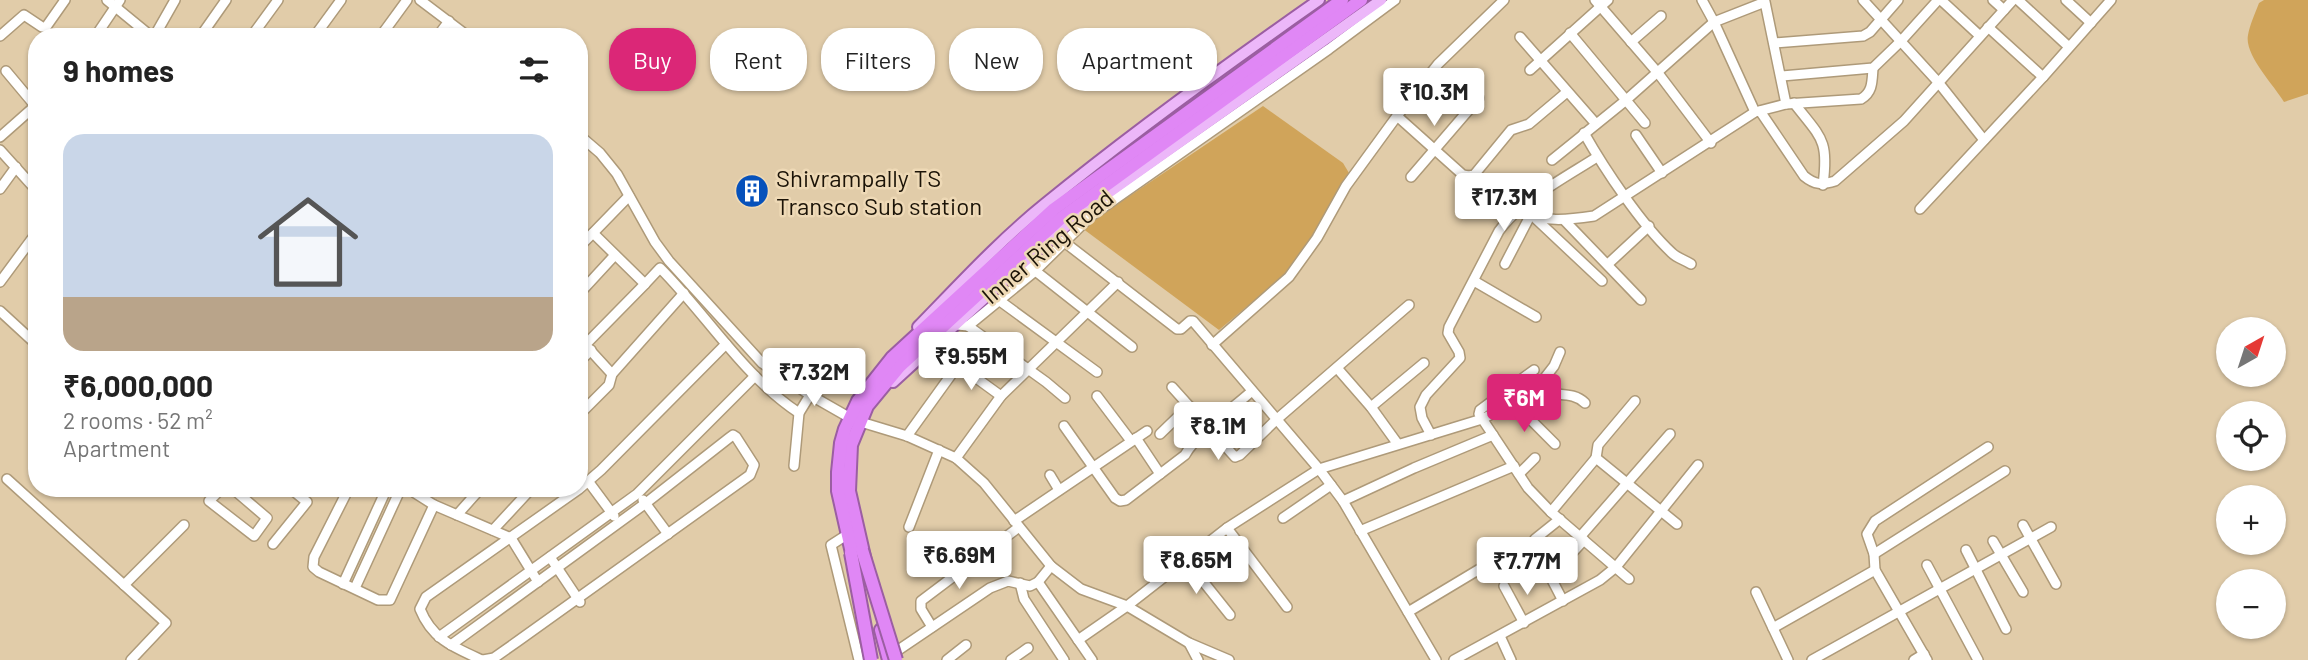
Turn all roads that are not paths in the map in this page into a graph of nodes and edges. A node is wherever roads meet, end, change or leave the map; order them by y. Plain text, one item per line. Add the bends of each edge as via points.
1 (65, 0) edge
2 (175, 0) edge
3 (226, 0) edge
4 (278, 0) edge
5 (341, 0) edge
6 (407, 0) edge
7 (420, 0) edge
8 (1319, 0) edge
9 (1342, 0) edge
10 (1361, 0) edge
11 (1381, 0) edge
12 (1395, 0) edge
13 (1504, 0) edge
14 (1702, 0) edge
15 (1863, 0) edge
16 (1898, 0) edge
17 (1940, 0) edge
18 (1993, 0) edge
19 (2016, 0) edge
20 (2066, 0) edge
21 (2111, 0) edge
22 (114, 2) edge
23 (1601, 2) edge
24 (2004, 10) junction
25 (1661, 16) dead end
26 (1880, 19) junction
27 (449, 21) junction
28 (1714, 22) junction
29 (2091, 23) junction
30 (1988, 27) junction
31 (100, 28) edge
32 (143, 28) edge
33 (158, 28) edge
34 (206, 28) edge
35 (258, 28) edge
36 (321, 28) edge
37 (387, 28) edge
38 (444, 28) edge
39 (458, 28) edge
40 (1570, 33) junction
41 (0, 36) edge
42 (1980, 36) junction
43 (1520, 37) dead end
44 (1901, 41) junction
45 (1631, 42) junction
46 (1774, 43) junction
47 (2068, 47) junction
48 (1540, 61) junction
49 (1873, 68) junction
50 (1530, 70) dead end
51 (6, 71) dead end
52 (1658, 73) junction
53 (1782, 76) junction
54 (2043, 77) junction
55 (1938, 82) junction
56 (1567, 92) junction
57 (28, 97) edge
58 (1479, 98) dead end
59 (1625, 101) junction
60 (1790, 103) junction
61 (1758, 112) junction
62 (28, 114) edge
63 (1397, 116) junction
64 (1645, 123) dead end
65 (1596, 124) junction
66 (1584, 133) junction
67 (1636, 135) dead end
68 (0, 137) edge
69 (1984, 140) junction
70 (588, 143) edge
71 (1711, 143) junction
72 (1436, 149) junction
73 (0, 150) edge
74 (1597, 157) junction
75 (1552, 160) dead end
76 (16, 167) junction
77 (1662, 173) junction
78 (1411, 177) dead end
79 (28, 181) edge
80 (1823, 185) junction
81 (0, 190) edge
82 (629, 196) junction
83 (1625, 197) junction
84 (1920, 209) dead end
85 (1519, 210) junction
86 (1533, 217) junction
87 (1565, 221) junction
88 (1648, 226) junction
89 (593, 233) junction
90 (588, 238) edge
91 (1063, 241) junction
92 (28, 245) edge
93 (615, 255) junction
94 (1024, 262) junction
95 (1505, 264) dead end
96 (1608, 264) junction
97 (1691, 264) dead end
98 (1034, 272) junction
99 (1474, 281) junction
100 (1602, 281) dead end
101 (0, 282) edge
102 (1118, 282) junction
103 (588, 284) edge
104 (645, 284) junction
105 (684, 293) junction
106 (1641, 300) dead end
107 (1000, 301) junction
108 (1409, 305) dead end
109 (712, 308) junction
110 (0, 311) edge
111 (1089, 312) junction
112 (719, 316) junction
113 (703, 317) junction
114 (1536, 317) dead end
115 (710, 326) junction
116 (962, 326) junction
117 (979, 336) junction
118 (28, 337) edge
119 (588, 341) edge
120 (1058, 342) junction
121 (726, 344) junction
122 (1212, 345) junction
123 (588, 347) edge
124 (1132, 347) dead end
125 (1560, 352) dead end
126 (1424, 363) dead end
127 (957, 364) junction
128 (1337, 368) junction
129 (1029, 369) junction
130 (1534, 370) dead end
131 (1097, 372) dead end
132 (612, 374) junction
133 (755, 376) junction
134 (793, 383) junction
135 (1172, 387) dead end
136 (1536, 387) junction
137 (1252, 391) junction
138 (810, 396) junction
139 (1001, 396) junction
140 (1097, 396) dead end
141 (1065, 398) dead end
142 (1635, 401) dead end
143 (1585, 402) dead end
144 (1514, 403) junction
145 (588, 406) edge
146 (1189, 406) junction
147 (1371, 407) junction
148 (799, 413) junction
149 (846, 413) junction
150 (1482, 419) junction
151 (1276, 420) junction
152 (864, 422) junction
153 (1064, 426) dead end
154 (1209, 429) junction
155 (1147, 431) dead end
156 (1160, 433) dead end
157 (1670, 434) dead end
158 (1431, 435) junction
159 (1493, 435) junction
160 (907, 436) junction
161 (1133, 440) junction
162 (1397, 443) junction
163 (1555, 444) dead end
164 (1988, 447) dead end
165 (939, 450) junction
166 (956, 458) junction
167 (1535, 458) dead end
168 (1596, 458) junction
169 (1698, 465) dead end
170 (794, 467) dead end
171 (1093, 467) junction
172 (1319, 469) junction
173 (1516, 470) junction
174 (2005, 471) dead end
175 (1160, 474) junction
176 (750, 475) junction
177 (1050, 475) dead end
178 (7, 480) dead end
179 (588, 481) joint
180 (1628, 484) junction
181 (1331, 485) junction
182 (1059, 490) junction
183 (637, 494) junction
184 (213, 497) edge
185 (242, 497) edge
186 (301, 497) edge
187 (344, 497) edge
188 (383, 497) edge
189 (406, 497) edge
190 (422, 497) edge
191 (473, 497) edge
192 (524, 497) edge
193 (567, 497) edge
194 (729, 498) dead end
195 (1343, 501) junction
196 (646, 503) junction
197 (435, 505) junction
198 (1661, 510) junction
199 (1551, 512) junction
200 (611, 513) junction
201 (457, 515) junction
202 (1283, 518) dead end
203 (1560, 519) junction
204 (619, 523) junction
205 (1016, 524) junction
206 (1677, 524) dead end
207 (184, 525) dead end
208 (2023, 525) dead end
209 (431, 527) dead end
210 (909, 527) dead end
211 (2051, 527) dead end
212 (1227, 528) junction
213 (493, 530) junction
214 (1360, 531) junction
215 (668, 534) junction
216 (845, 536) junction
217 (511, 538) junction
218 (1582, 538) junction
219 (2030, 538) junction
220 (1535, 539) dead end
221 (1993, 541) dead end
222 (273, 544) dead end
223 (1966, 550) dead end
224 (857, 551) junction
225 (413, 552) junction
226 (1508, 552) dead end
227 (1573, 552) dead end
228 (1874, 554) junction
229 (2001, 555) junction
230 (550, 557) junction
231 (1186, 560) junction
232 (1927, 565) dead end
233 (1051, 566) junction
234 (1616, 567) junction
235 (557, 568) junction
236 (1875, 570) junction
237 (1975, 570) junction
238 (531, 571) junction
239 (1550, 576) dead end
240 (1629, 579) dead end
241 (538, 582) junction
242 (1038, 582) junction
243 (1020, 583) junction
244 (343, 584) junction
245 (2056, 584) dead end
246 (124, 585) junction
247 (1504, 586) dead end
248 (355, 588) junction
249 (1940, 590) junction
250 (1756, 592) dead end
251 (2023, 592) dead end
252 (578, 599) junction
253 (1563, 601) junction
254 (1127, 606) junction
255 (1287, 607) dead end
256 (1408, 612) junction
257 (1899, 612) junction
258 (1230, 615) dead end
259 (1524, 622) junction
260 (551, 625) dead end
261 (932, 627) junction
262 (1773, 628) junction
263 (2006, 629) dead end
264 (1500, 636) junction
265 (439, 638) junction
266 (1078, 640) junction
267 (1189, 643) junction
268 (451, 645) junction
269 (966, 645) dead end
270 (1028, 648) dead end
271 (1926, 657) edge
272 (884, 659) edge
273 (131, 660) edge
274 (483, 660) edge
275 (859, 660) edge
276 (947, 660) edge
277 (1011, 660) edge
278 (1064, 660) edge
279 (1091, 660) edge
280 (1198, 660) edge
281 (1229, 660) edge
282 (1436, 660) edge
283 (1454, 660) edge
284 (1511, 660) edge
285 (1788, 660) edge
286 (1812, 660) edge
287 (1914, 660) edge
288 (1978, 660) edge

1 - 41 street via 46,27 24,15
2 - 33 street
3 - 34 street
4 - 35 street
5 - 36 street
6 - 37 street
7 - 27 street
8 - 149 main road, Inner Ring Road via 1044,205 873,373
9 - 224 highway via 1054,209 892,358 858,401 841,443 838,491
10 - 224 highway via 1061,218 900,366 867,406 851,445 849,491
11 - 94 main road, Inner Ring Road via 1086,209
12 - 91 street via 1091,216
13 - 63 street via 1438,64
14 - 28 street
15 - 26 street
16 - 26 street
17 - 42 street
17 - 44 street
18 - 24 street
19 - 24 street
19 - 47 street
20 - 29 street
21 - 29 street
22 - 31 street
22 - 32 street
23 - 40 street
23 - 45 street
24 - 30 street
25 - 45 street
26 - 44 street
26 - 46 street via 1863,36
27 - 38 street
27 - 39 street
28 - 46 street via 1765,2
28 - 52 street
28 - 61 street
29 - 47 street
30 - 42 street
30 - 54 street
40 - 48 street
40 - 59 street
42 - 55 street
43 - 48 street
44 - 49 street
44 - 55 street
45 - 52 street
46 - 53 street
47 - 54 street
48 - 50 street
48 - 56 street
49 - 53 street
49 - 60 street via 1871,88 1861,99
51 - 57 street
52 - 59 street
52 - 71 street
53 - 60 street
54 - 69 street
55 - 69 street
55 - 80 street via 1904,121 1848,171
56 - 65 street
56 - 72 street via 1529,124 1510,130 1474,174 1463,175
58 - 72 street
59 - 64 street
59 - 65 street
60 - 61 street
60 - 80 street via 1825,148
61 - 71 street
61 - 80 street via 1804,176
62 - 68 street
63 - 72 street
63 - 122 street via 1289,277
65 - 66 street
66 - 74 street
66 - 75 street
67 - 77 street
69 - 84 street
70 - 82 street via 617,174
71 - 77 street
72 - 78 street
73 - 76 street
74 - 83 street
74 - 85 street
76 - 79 street
76 - 81 street
77 - 83 street
82 - 89 street
82 - 109 street via 669,261
83 - 87 street via 1594,216
83 - 88 street
85 - 86 street
85 - 99 street via 1499,231
86 - 87 street
86 - 95 street
86 - 100 street
87 - 96 street
88 - 96 street
88 - 97 street via 1673,254
89 - 90 street
89 - 93 street
91 - 98 street
91 - 102 street
92 - 101 street
93 - 103 street
93 - 104 street
94 - 98 street
94 - 116 main road, Inner Ring Road
96 - 106 street
98 - 107 street
98 - 111 street
99 - 114 street
99 - 158 street via 1448,333 1460,358 1420,407
102 - 111 street
102 - 122 street via 1177,329 1192,320
104 - 105 street via 660,268
104 - 119 street
105 - 113 street
105 - 132 street
107 - 116 street
107 - 120 street
108 - 128 street
109 - 112 street
109 - 113 street
110 - 118 street
111 - 120 street
111 - 124 street
112 - 115 street
112 - 134 street via 762,363
113 - 115 street
115 - 121 street
116 - 117 street
116 - 152 main road, Inner Ring Road via 888,386
117 - 127 street
117 - 129 street
120 - 129 street
120 - 131 street
121 - 133 street
121 - 179 street
122 - 137 street
123 - 132 street
125 - 136 street
126 - 147 street
127 - 139 street
127 - 160 street
128 - 147 street
128 - 151 street
129 - 139 street
129 - 141 street
130 - 150 street via 1480,410
132 - 145 street via 609,386
133 - 148 street via 774,397
133 - 183 street
134 - 138 street
134 - 149 street
135 - 146 street
136 - 143 street via 1546,394 1577,396
136 - 144 street
137 - 151 street
137 - 154 street
138 - 148 street
138 - 149 street
139 - 166 street
140 - 161 street
142 - 168 street via 1598,445
144 - 150 street
144 - 163 street
146 - 154 street
146 - 156 street
147 - 162 street
148 - 170 street
149 - 216 main road, Inner Ring Road via 836,442 833,472
150 - 158 street
150 - 159 street
151 - 154 street via 1235,457
151 - 172 street
152 - 160 street
152 - 272 main road, Inner Ring Road via 854,458 854,503
153 - 171 street
154 - 175 street
155 - 161 street
157 - 180 street
158 - 162 street
159 - 173 street
159 - 195 street
160 - 165 street
161 - 171 street
161 - 175 street
162 - 172 street
164 - 228 street via 1875,521 1867,534
165 - 166 street
165 - 210 street
166 - 205 street via 985,483
167 - 173 street
168 - 180 street
168 - 199 street
169 - 198 street
171 - 175 street via 1120,501
171 - 182 street
172 - 181 street
172 - 212 street
173 - 199 street
173 - 214 street
174 - 228 street
176 - 194 street via 750,482
176 - 196 street via 754,465 733,435
176 - 215 street
177 - 182 street
178 - 246 street
179 - 200 street
180 - 198 street
180 - 218 street
181 - 195 street
181 - 202 street
182 - 205 street
183 - 196 street
183 - 200 street
184 - 185 street via 209,501 254,536 267,518
186 - 222 street via 307,502
187 - 244 street via 313,567
188 - 244 street
189 - 248 street
190 - 197 street
191 - 201 street
192 - 213 street
193 - 217 street
195 - 214 street
196 - 204 street
196 - 215 street
197 - 201 street
197 - 225 street
198 - 206 street
198 - 234 street
199 - 203 street
200 - 204 street
200 - 230 street
201 - 213 street
203 - 218 street
203 - 220 street
204 - 235 street
205 - 233 street
205 - 261 street via 921,601
207 - 246 street
208 - 219 street
209 - 225 street via 418,553
211 - 219 street
212 - 231 street
212 - 255 street
213 - 217 street
214 - 256 street
215 - 252 street
216 - 272 main road, Inner Ring Road
216 - 275 street via 831,545
217 - 238 street
217 - 265 street via 426,597 420,608
218 - 227 street
218 - 234 street
219 - 229 street
219 - 245 street
221 - 229 street
223 - 237 street
224 - 272 highway, bridge
224 - 272 highway, bridge
225 - 248 street via 390,600 378,600
226 - 256 street
228 - 236 street
229 - 237 street
229 - 251 street
230 - 235 street
230 - 238 street
231 - 254 street
231 - 258 street
232 - 249 street
233 - 242 street
233 - 254 street via 1081,589
234 - 240 street
234 - 253 street
235 - 241 street
235 - 252 street
236 - 257 street
236 - 262 street
237 - 249 street
237 - 263 street
238 - 241 street
238 - 265 street
239 - 253 street
241 - 268 street
242 - 243 street via 1030,586
242 - 266 street
243 - 261 street via 1008,581 990,588
243 - 278 street via 1024,599
244 - 248 street
246 - 273 street via 166,623
247 - 259 street
249 - 257 street
249 - 288 street
250 - 262 street
252 - 260 street via 579,606
252 - 274 street via 494,658
253 - 259 street
254 - 266 street
254 - 267 street
256 - 282 street
257 - 271 street
257 - 286 street
259 - 264 street
261 - 272 street
262 - 285 street
264 - 283 street
264 - 284 street
265 - 268 street
266 - 279 street
267 - 280 street
267 - 281 street
268 - 274 street
269 - 276 street
270 - 277 street
271 - 287 street

